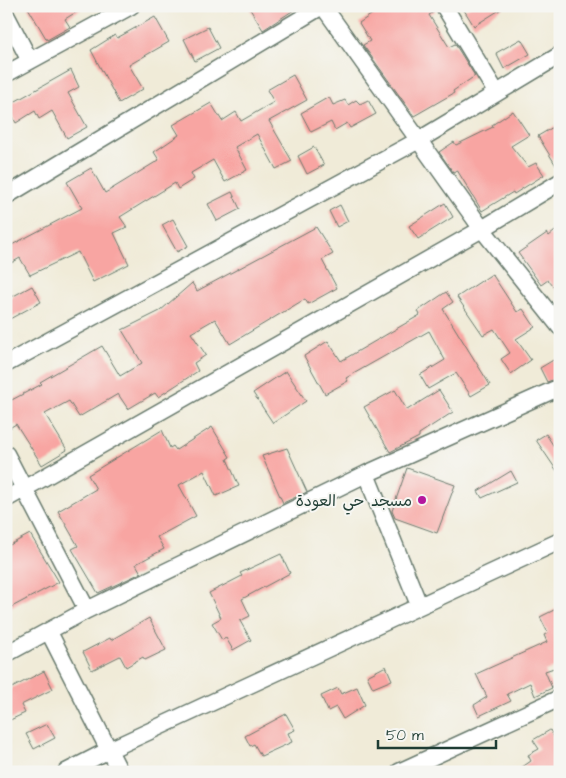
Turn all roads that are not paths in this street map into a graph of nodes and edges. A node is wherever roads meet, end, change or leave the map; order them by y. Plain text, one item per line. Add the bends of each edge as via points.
1 (131, 6) edge
2 (323, 6) edge
3 (444, 6) edge
4 (6, 15) edge
5 (560, 55) edge
6 (30, 61) junction
7 (6, 74) edge
8 (496, 92) junction
9 (418, 140) junction
10 (560, 182) edge
11 (6, 196) edge
12 (482, 229) junction
13 (560, 327) edge
14 (6, 364) edge
15 (560, 387) edge
16 (6, 454) edge
17 (366, 474) junction
18 (24, 489) junction
19 (6, 499) edge
20 (560, 541) edge
21 (419, 605) junction
22 (87, 610) junction
23 (49, 632) junction
24 (6, 654) edge
25 (560, 698) edge
26 (109, 750) junction
27 (420, 768) edge
28 (66, 772) edge
29 (120, 772) edge
30 (399, 772) edge

1 - 6 street
2 - 9 street
2 - 11 street
3 - 8 street
4 - 6 street
5 - 8 street
6 - 7 street
8 - 9 street
9 - 12 street
9 - 14 street
10 - 12 street
12 - 13 street
12 - 18 street
15 - 17 street
16 - 18 street
17 - 21 street
17 - 22 street
18 - 19 street
18 - 22 street
20 - 21 street
21 - 26 street
22 - 23 street
23 - 24 street
23 - 26 street
25 - 27 street
26 - 28 street
26 - 29 street
27 - 30 street

